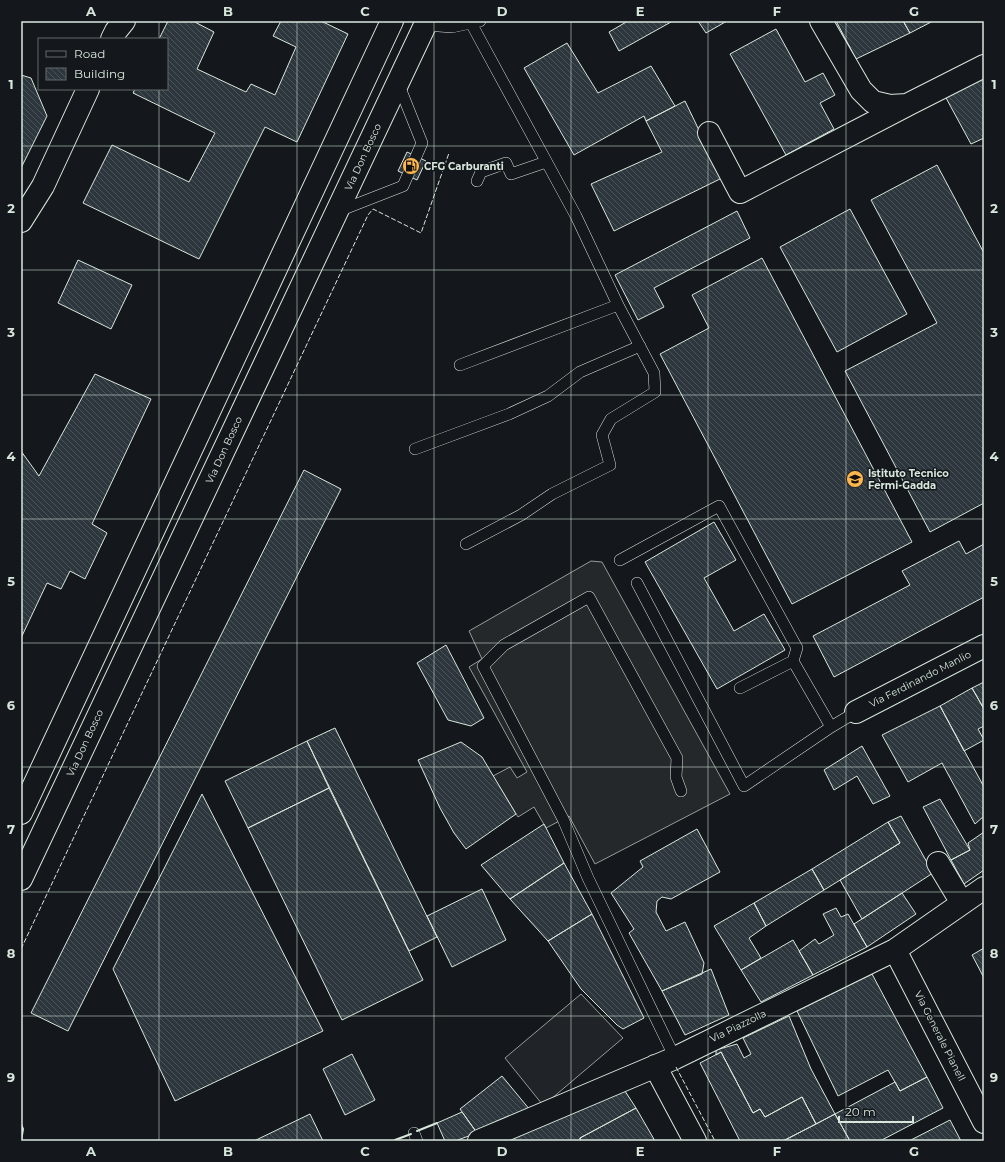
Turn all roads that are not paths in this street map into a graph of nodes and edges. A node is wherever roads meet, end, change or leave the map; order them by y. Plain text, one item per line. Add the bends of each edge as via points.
1 (124, 21) edge
2 (392, 21) edge
3 (821, 21) edge
4 (423, 22) edge
5 (475, 22) edge
6 (112, 38) edge
7 (984, 66) edge
8 (398, 82) junction
9 (88, 90) edge
10 (907, 105) junction
11 (709, 133) dead end
12 (546, 162) junction
13 (477, 180) dead end
14 (336, 212) junction
15 (21, 221) edge
16 (618, 305) junction
17 (640, 346) junction
18 (460, 365) dead end
19 (415, 449) dead end
20 (466, 544) dead end
21 (620, 560) dead end
22 (638, 583) dead end
23 (984, 646) edge
24 (793, 661) junction
25 (740, 688) dead end
26 (856, 712) joint
27 (831, 727) junction
28 (681, 791) dead end
29 (21, 813) edge
30 (938, 862) dead end
31 (21, 879) edge
32 (984, 888) edge
33 (962, 903) junction
34 (895, 950) junction
35 (675, 1058) junction
36 (655, 1066) junction
37 (984, 1122) edge
38 (479, 1141) edge
39 (695, 1141) edge

1 - 6 main road
2 - 29 main road
3 - 10 main road via 861,90 873,102 890,106
4 - 5 lane via 452,27
4 - 8 main road, Via Don Bosco
5 - 12 lane
7 - 10 main road
8 - 14 main road, Via Don Bosco
8 - 14 lane via 422,143 403,186
9 - 15 main road via 43,186
10 - 11 main road via 740,192
12 - 13 lane via 511,174 506,163 482,172
12 - 16 lane via 576,216
14 - 31 main road, Via Don Bosco
16 - 17 lane
16 - 18 lane
17 - 19 lane via 580,372 548,396 509,414
17 - 20 lane via 654,373 655,392 611,419 602,435 610,465 552,494 522,516
21 - 24 lane via 720,506 797,648
22 - 27 lane via 744,786
23 - 26 main road, Via Ferdinando Manlio
24 - 25 lane
24 - 27 lane
26 - 27 lane
28 - 35 lane via 676,776 677,758 590,597 504,645 483,666 563,819 588,878
30 - 33 main road
32 - 33 main road, Via Piazzolla
33 - 34 main road, Via Piazzolla
34 - 35 main road, Via Piazzolla
34 - 37 main road, Via Generale Pianell
35 - 36 main road, Via Piazzolla
36 - 38 main road, Via Piazzolla
36 - 39 main road

